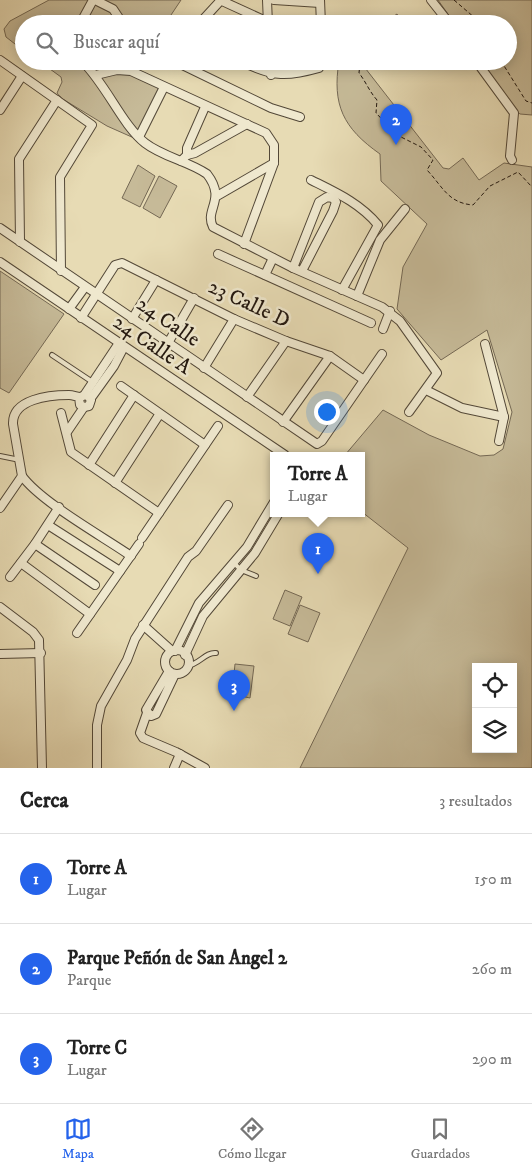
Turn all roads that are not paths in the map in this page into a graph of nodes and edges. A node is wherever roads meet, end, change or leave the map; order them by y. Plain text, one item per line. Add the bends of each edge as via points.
1 (94, 0) edge
2 (220, 0) edge
3 (267, 0) edge
4 (274, 0) edge
5 (431, 0) edge
6 (320, 1) edge
7 (85, 15) edge
8 (117, 15) edge
9 (207, 15) edge
10 (251, 15) edge
11 (268, 15) edge
12 (321, 15) edge
13 (443, 15) edge
14 (0, 60) edge
15 (91, 70) edge
16 (193, 70) edge
17 (261, 70) edge
18 (271, 70) edge
19 (314, 70) edge
20 (483, 70) edge
21 (271, 74) junction
22 (96, 75) junction
23 (22, 76) junction
24 (164, 87) junction
25 (57, 100) junction
26 (205, 107) junction
27 (0, 110) edge
28 (300, 117) dead end
29 (246, 124) junction
30 (139, 137) junction
31 (187, 155) junction
32 (512, 160) dead end
33 (181, 161) junction
34 (274, 163) junction
35 (311, 180) dead end
36 (217, 196) junction
37 (405, 208) dead end
38 (0, 228) edge
39 (20, 242) junction
40 (244, 244) junction
41 (218, 254) dead end
42 (273, 258) junction
43 (0, 262) edge
44 (293, 268) junction
45 (61, 270) junction
46 (302, 271) junction
47 (265, 275) junction
48 (156, 280) junction
49 (84, 287) junction
50 (342, 290) junction
51 (97, 296) junction
52 (358, 296) junction
53 (194, 298) junction
54 (69, 310) junction
55 (390, 311) junction
56 (82, 318) junction
57 (132, 319) junction
58 (234, 319) junction
59 (371, 323) dead end
60 (384, 329) dead end
61 (286, 342) junction
62 (168, 343) junction
63 (485, 344) dead end
64 (121, 345) junction
65 (382, 354) dead end
66 (52, 356) dead end
67 (330, 356) junction
68 (204, 368) junction
69 (364, 380) junction
70 (94, 383) junction
71 (121, 386) dead end
72 (426, 390) junction
73 (134, 395) junction
74 (85, 397) junction
75 (247, 397) junction
76 (61, 412) dead end
77 (409, 412) dead end
78 (159, 415) junction
79 (504, 417) junction
80 (283, 422) junction
81 (218, 426) dead end
82 (67, 432) junction
83 (499, 442) dead end
84 (204, 445) junction
85 (281, 452) edge
86 (0, 456) edge
87 (20, 460) junction
88 (89, 465) junction
89 (22, 476) junction
90 (115, 483) junction
91 (228, 505) dead end
92 (59, 507) junction
93 (0, 508) edge
94 (270, 510) edge
95 (159, 513) junction
96 (277, 517) edge
97 (264, 523) junction
98 (48, 526) junction
99 (272, 528) junction
100 (35, 544) junction
101 (131, 556) junction
102 (21, 563) junction
103 (234, 563) junction
104 (241, 570) junction
105 (120, 571) junction
106 (256, 576) dead end
107 (10, 577) dead end
108 (95, 586) dead end
109 (1, 609) edge
110 (90, 614) junction
111 (142, 628) junction
112 (77, 633) dead end
113 (216, 652) dead end
114 (41, 653) junction
115 (171, 653) junction
116 (0, 654) edge
117 (186, 655) junction
118 (187, 666) junction
119 (172, 672) junction
120 (180, 754) junction
121 (42, 768) edge
122 (97, 768) edge
123 (174, 768) edge
124 (206, 768) edge

1 - 7 street
1 - 8 street via 113,9
2 - 9 street
2 - 10 street
3 - 11 street
4 - 6 street
5 - 13 street
6 - 12 street
14 - 23 street
15 - 22 street
16 - 28 street via 271,108
17 - 21 street
18 - 21 street
19 - 21 street
20 - 32 street via 514,113
22 - 24 street via 123,70
22 - 30 street
23 - 25 street
23 - 27 street
24 - 26 street
24 - 30 street
25 - 39 street via 18,159
25 - 45 street via 91,122 91,128 60,178
26 - 29 street
26 - 31 street
29 - 31 street
29 - 34 street via 260,129 271,140 276,154
30 - 33 street via 153,148
31 - 33 street
33 - 36 street via 207,174 213,181
34 - 36 street
34 - 40 street
35 - 50 street via 350,200 378,225
36 - 40 street via 211,216 213,228
37 - 52 street via 380,240
38 - 39 street, 24 Calle
39 - 45 street, 24 Calle
40 - 42 street
41 - 47 street
42 - 44 street
42 - 47 street
43 - 54 street, 24 Calle A
44 - 46 street
44 - 46 street via 319,202 333,198 336,202 333,211
45 - 49 street, 24 Calle
46 - 50 street
47 - 59 street
48 - 51 street, 23 Calle D via 118,263
48 - 53 street, 23 Calle D
48 - 57 street
49 - 51 street, 24 Calle
49 - 54 street
50 - 52 street
51 - 56 street
51 - 57 street, 24 Calle
52 - 55 street
53 - 58 street, 23 Calle D
53 - 62 street
54 - 56 street, 24 Calle A
55 - 60 street
55 - 72 street via 436,369 435,379
56 - 64 street, 24 Calle A
57 - 62 street, 24 Calle
58 - 61 street, 23 Calle D
58 - 68 street
61 - 67 street, 23 Calle D
61 - 75 street
62 - 68 street, 24 Calle
63 - 79 street
64 - 70 street
64 - 74 street via 114,366
64 - 85 street, 24 Calle A
65 - 69 street
66 - 70 lane
67 - 69 street, 23 Calle D
67 - 80 street
68 - 75 street, 24 Calle
69 - 80 street, 24 Calle via 317,444
70 - 74 street
71 - 73 street
72 - 77 street
72 - 79 street via 462,408
73 - 78 street
73 - 88 street
74 - 82 street via 79,404 84,408
74 - 87 street via 53,396 20,405 13,417
75 - 80 street, 24 Calle
76 - 82 street
78 - 84 street
78 - 90 street
79 - 83 street
81 - 84 street
82 - 88 street via 71,452
84 - 95 street
86 - 87 lane
87 - 89 street
88 - 90 street
89 - 92 street
89 - 93 street
90 - 95 street
91 - 111 street via 196,551 188,557
92 - 98 street
92 - 101 street
94 - 97 street
95 - 101 street
96 - 99 street
97 - 99 street
97 - 103 street
98 - 100 street
98 - 105 street
99 - 104 street
100 - 102 street
100 - 108 street
101 - 105 street
102 - 107 street
102 - 110 street
103 - 104 lane
103 - 115 street via 199,603
104 - 106 lane
104 - 117 street via 207,609
105 - 110 street
109 - 114 street via 33,632 40,640
110 - 112 street
111 - 115 street
111 - 122 street via 101,706 97,725
113 - 118 lane
114 - 116 street
114 - 121 street
115 - 117 street
115 - 119 street via 165,663
117 - 118 street
118 - 119 street via 184,671
119 - 120 street via 154,695 140,733 143,738
120 - 123 street
120 - 124 street

